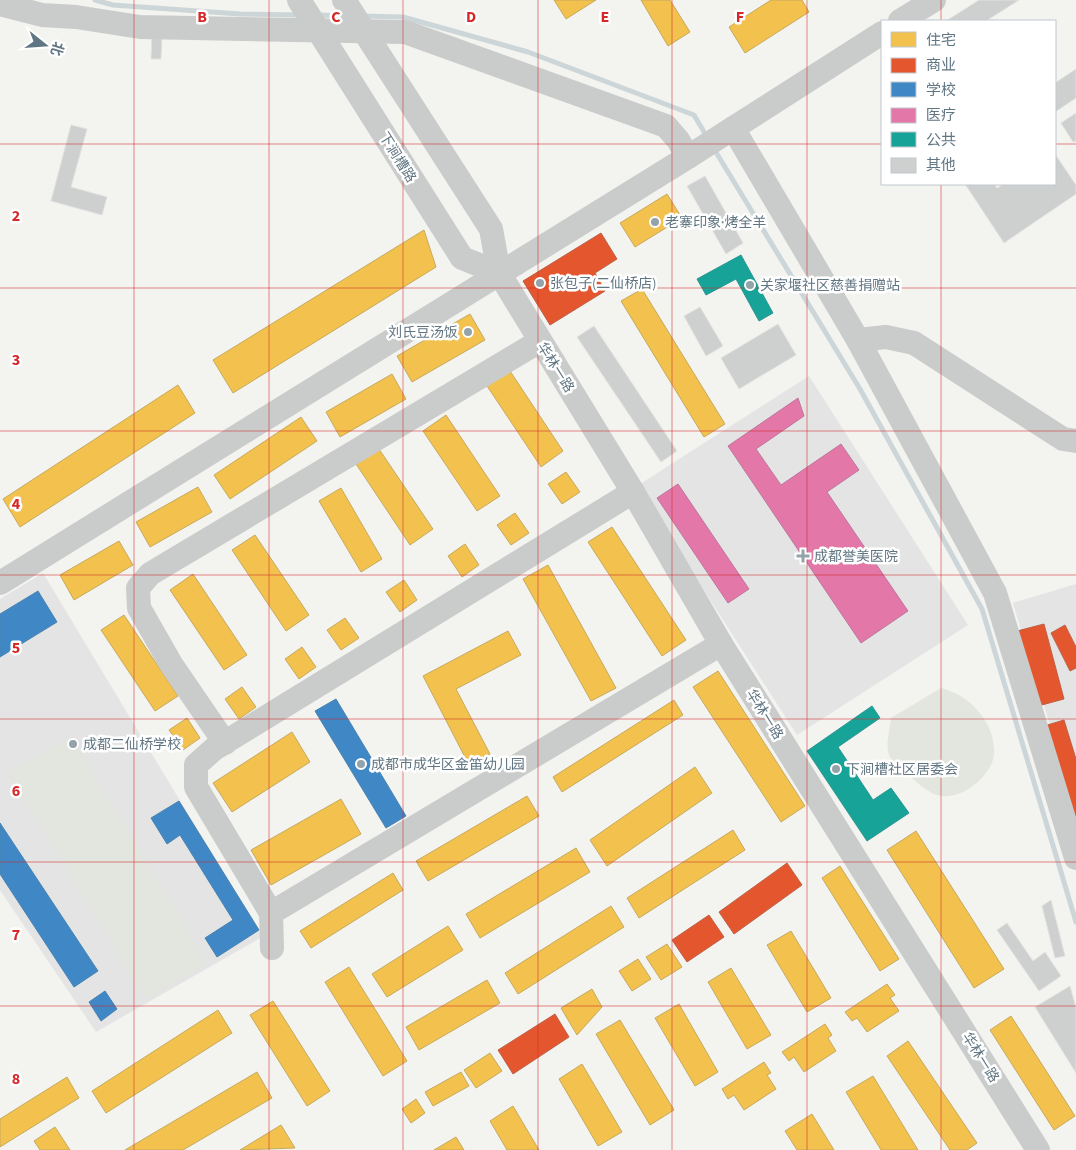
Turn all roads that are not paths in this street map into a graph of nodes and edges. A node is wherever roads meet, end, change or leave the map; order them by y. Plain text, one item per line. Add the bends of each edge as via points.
1 (934, 0) edge
2 (0, 4) edge
3 (309, 15) edge
4 (354, 16) edge
5 (902, 20) edge
6 (881, 34) edge
7 (729, 130) junction
8 (691, 155) junction
9 (499, 273) junction
10 (858, 340) junction
11 (540, 341) junction
12 (1076, 441) edge
13 (633, 492) junction
14 (0, 583) edge
15 (720, 644) junction
16 (225, 743) junction
17 (1076, 858) edge
18 (271, 913) junction
19 (272, 948) dead end
20 (1038, 1150) edge

1 - 5 street
2 - 3 street via 42,15 140,26
3 - 4 street
3 - 9 street, 下涧槽路 via 462,258
4 - 8 street via 666,126
4 - 9 street via 491,229
6 - 7 street
7 - 8 street
7 - 10 street
8 - 9 street
9 - 11 street, 华林一路
9 - 14 street
10 - 12 street via 886,337 914,343 1063,439
10 - 17 street via 995,593
11 - 13 street, 华林一路
11 - 16 street via 150,574 138,588 140,608 171,664
13 - 15 street, 华林一路
13 - 16 street
15 - 18 street
15 - 20 street, 华林一路
16 - 18 street via 196,765 196,787
18 - 19 street

